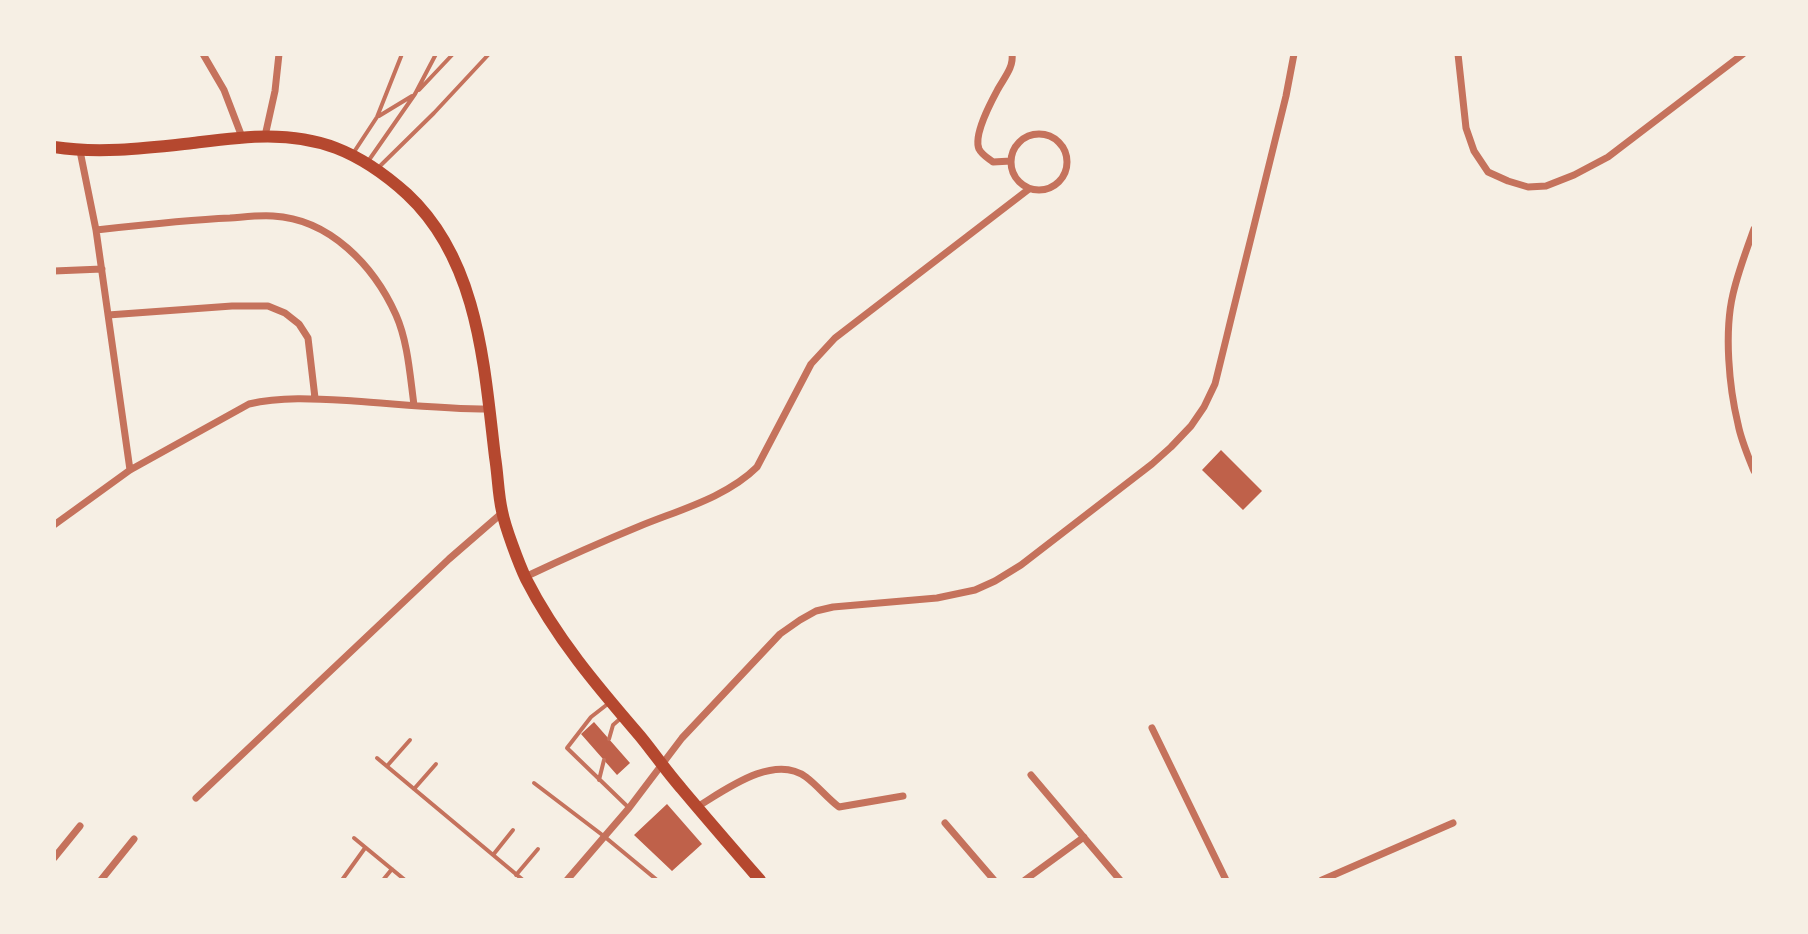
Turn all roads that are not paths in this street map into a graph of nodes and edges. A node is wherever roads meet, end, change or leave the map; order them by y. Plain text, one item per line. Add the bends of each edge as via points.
1 (203, 54) edge
2 (279, 54) edge
3 (402, 54) edge
4 (436, 54) edge
5 (453, 54) edge
6 (489, 54) edge
7 (1012, 54) edge
8 (1294, 54) edge
9 (1458, 54) edge
10 (1743, 54) edge
11 (415, 94) junction
12 (377, 117) junction
13 (265, 136) junction
14 (242, 137) junction
15 (54, 147) edge
16 (80, 151) junction
17 (352, 155) junction
18 (1011, 161) junction
19 (372, 166) junction
20 (1029, 189) junction
21 (1754, 229) edge
22 (96, 230) junction
23 (102, 269) junction
24 (54, 271) edge
25 (108, 315) junction
26 (315, 398) junction
27 (414, 405) junction
28 (489, 409) junction
29 (130, 470) junction
30 (1754, 471) edge
31 (502, 513) junction
32 (54, 525) edge
33 (525, 577) junction
34 (611, 702) junction
35 (623, 717) junction
36 (1152, 728) dead end
37 (609, 739) dead end
38 (410, 740) dead end
39 (377, 758) dead end
40 (604, 760) dead end
41 (436, 764) dead end
42 (662, 765) junction
43 (387, 766) junction
44 (1031, 775) dead end
45 (599, 780) junction
46 (534, 783) dead end
47 (414, 789) junction
48 (903, 796) dead end
49 (196, 798) dead end
50 (697, 807) junction
51 (629, 808) junction
52 (945, 823) dead end
53 (1453, 823) dead end
54 (80, 826) dead end
55 (513, 830) dead end
56 (605, 837) junction
57 (1084, 837) junction
58 (354, 838) dead end
59 (134, 839) dead end
60 (365, 848) junction
61 (538, 849) dead end
62 (493, 855) junction
63 (54, 858) edge
64 (392, 869) junction
65 (516, 875) junction
66 (101, 880) edge
67 (342, 880) edge
68 (383, 880) edge
69 (405, 880) edge
70 (523, 880) edge
71 (567, 880) edge
72 (657, 880) edge
73 (760, 880) edge
74 (994, 880) edge
75 (1025, 880) edge
76 (1120, 880) edge
77 (1226, 880) edge
78 (1322, 880) edge

1 - 14 street
2 - 13 street
3 - 12 lane
4 - 11 lane
5 - 11 lane
6 - 19 lane via 434,113
7 - 18 street via 977,146 993,162
8 - 42 street via 1215,384 1191,426 1152,464 995,581 956,595 833,607 800,620 780,634
9 - 10 street via 1466,128 1474,151 1488,172 1528,187 1546,186 1608,157
11 - 12 lane
11 - 19 lane
12 - 17 lane
13 - 14 main road
13 - 17 main road via 300,138
14 - 16 main road
15 - 16 main road
16 - 22 street
17 - 19 main road
18 - 20 street via 1015,177
18 - 20 street via 1017,144 1032,134 1049,135 1063,146 1068,163 1062,180 1047,189
19 - 28 main road via 421,207 453,255 477,331
20 - 33 street via 828,345 811,364 748,475 712,496
21 - 30 street via 1729,324 1732,394
22 - 23 street
22 - 27 street via 274,215 332,236 361,259 396,316
23 - 24 street
23 - 25 street
25 - 26 street via 268,306 299,324 308,338
25 - 29 street
26 - 27 street
26 - 29 street via 249,404
27 - 28 street
28 - 31 main road
29 - 32 street
31 - 33 main road
31 - 49 street
33 - 34 main road via 562,641
34 - 35 main road
34 - 45 lane via 567,746
35 - 37 lane via 613,725
35 - 42 main road
36 - 77 street
38 - 43 lane
39 - 43 lane
40 - 45 lane
41 - 47 lane
42 - 50 main road
42 - 51 street
43 - 47 lane
44 - 57 street
45 - 51 lane
46 - 56 lane
47 - 62 lane
48 - 50 street via 839,807 806,777 780,768 762,772
50 - 73 main road
51 - 56 street
52 - 74 street
53 - 78 street
54 - 63 street
55 - 62 lane
56 - 71 street
56 - 72 lane
57 - 75 street
57 - 76 street
58 - 60 lane
59 - 66 street
60 - 64 lane
60 - 67 lane
61 - 65 lane
62 - 65 lane
64 - 68 lane
64 - 69 lane
65 - 70 lane

